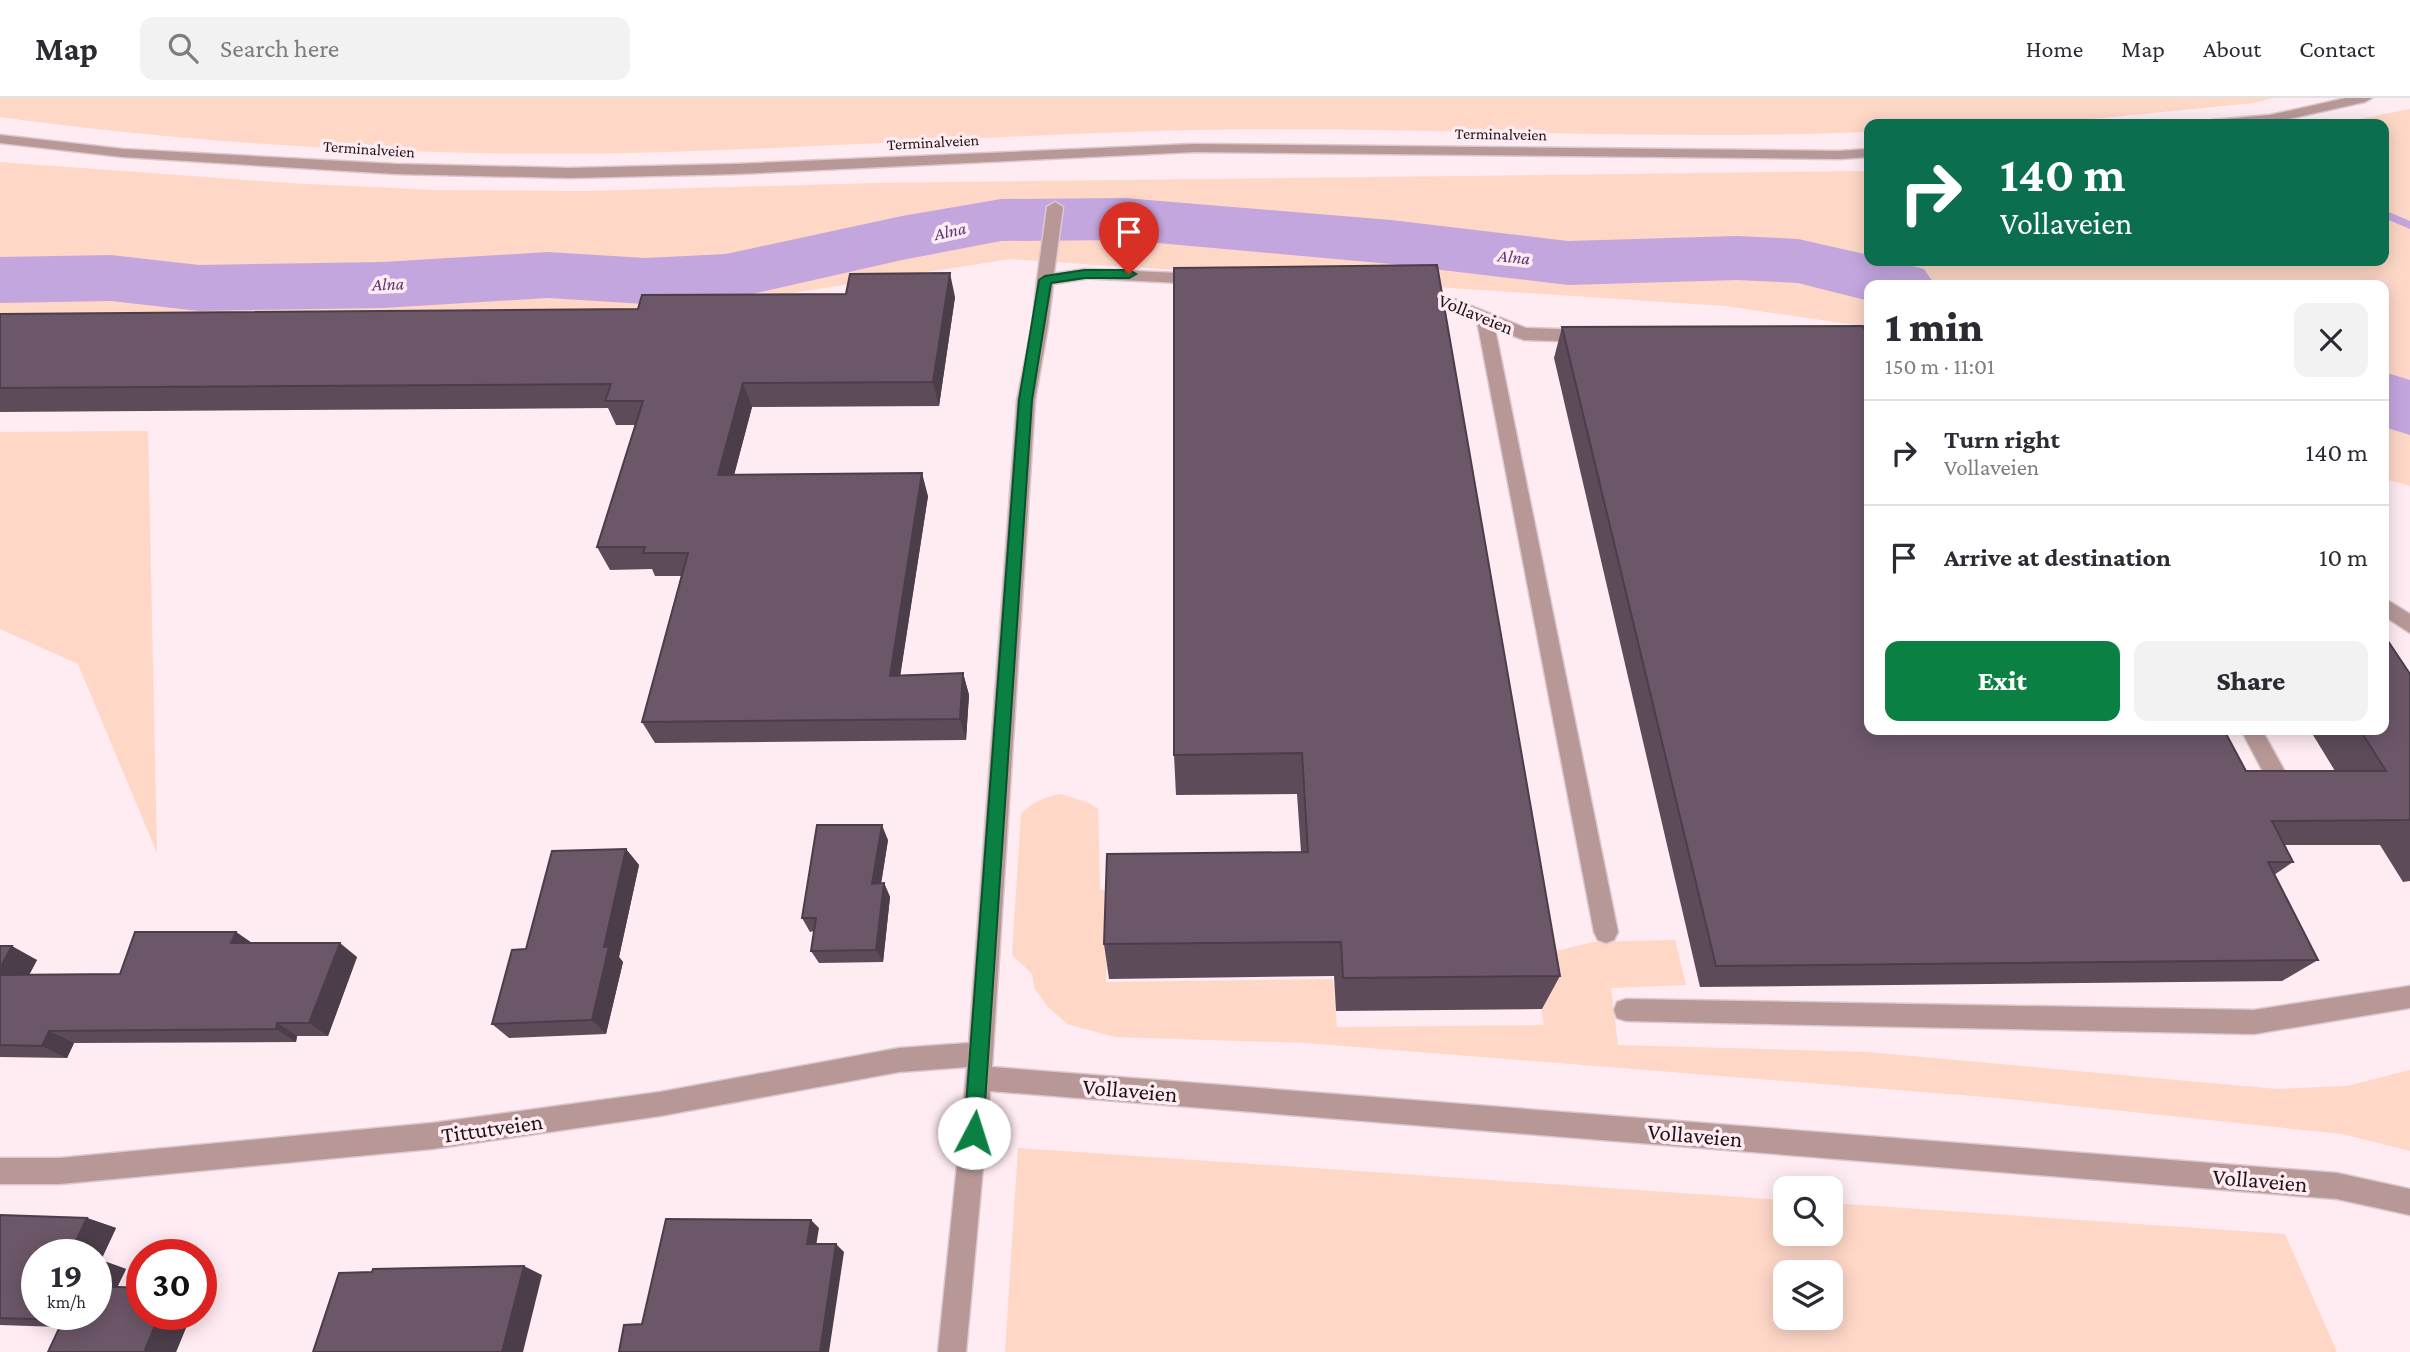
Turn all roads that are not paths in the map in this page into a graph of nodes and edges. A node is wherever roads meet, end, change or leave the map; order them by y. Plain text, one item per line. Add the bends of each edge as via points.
1 (2365, 98) edge
2 (2270, 119) edge
3 (0, 139) edge
4 (1864, 153) edge
5 (1055, 207) dead end
6 (1045, 280) junction
7 (1219, 280) edge
8 (1404, 294) edge
9 (1485, 318) junction
10 (1605, 337) edge
11 (2389, 610) edge
12 (2410, 625) edge
13 (2254, 735) edge
14 (2277, 777) edge
15 (1606, 932) dead end
16 (2410, 997) edge
17 (1626, 1010) dead end
18 (979, 1066) junction
19 (0, 1171) edge
20 (2410, 1202) edge
21 (953, 1352) edge

1 - 2 street
3 - 4 street, Terminalveien via 123,153 396,169 569,173 1194,148
5 - 6 street
6 - 7 street via 1085,274
6 - 18 street via 1026,400
8 - 9 street, Vollaveien via 1431,296
9 - 10 street, Vollaveien via 1524,334
9 - 15 street
11 - 12 street
13 - 14 street
16 - 17 street via 2254,1022
18 - 19 street, Tittutveien via 899,1060 660,1104 432,1136 60,1171
18 - 20 street, Vollaveien via 2323,1185
18 - 21 street

